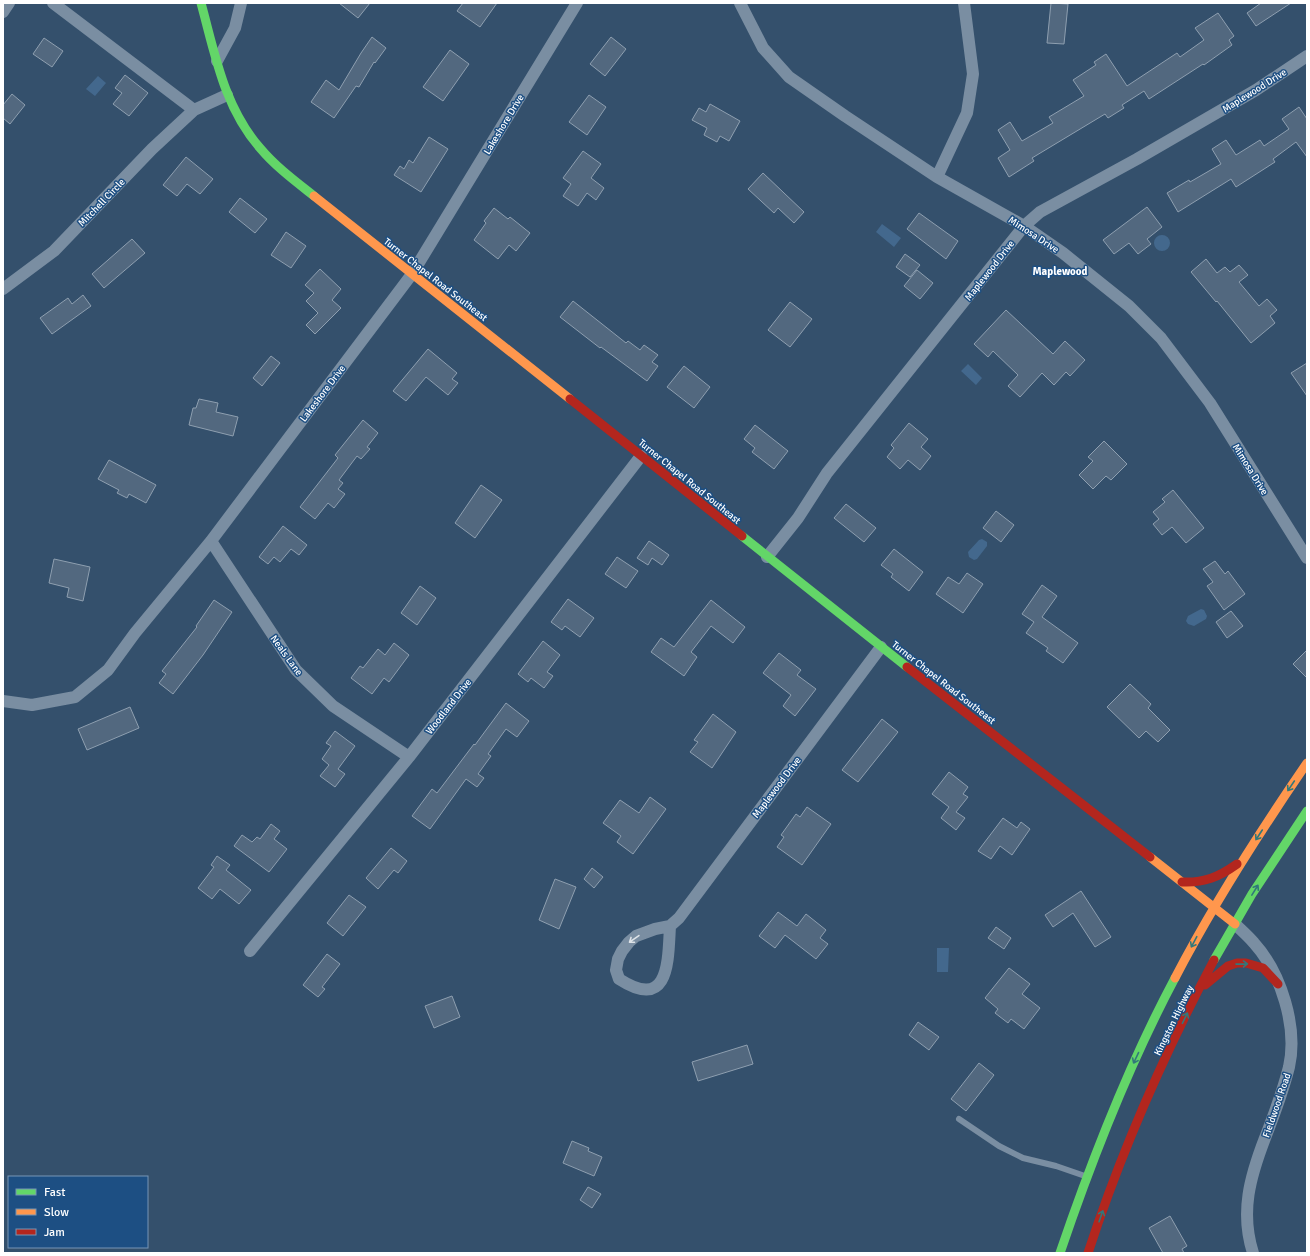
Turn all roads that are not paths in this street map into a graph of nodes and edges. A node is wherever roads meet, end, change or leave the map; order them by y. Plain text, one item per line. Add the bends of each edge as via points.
1 (9, 3) edge
2 (53, 3) edge
3 (201, 3) edge
4 (241, 3) edge
5 (577, 3) edge
6 (740, 3) edge
7 (964, 3) edge
8 (3, 12) edge
9 (1307, 56) edge
10 (216, 62) junction
11 (227, 95) junction
12 (194, 110) junction
13 (937, 177) junction
14 (1024, 226) junction
15 (412, 274) junction
16 (3, 289) edge
17 (641, 456) junction
18 (211, 541) junction
19 (767, 557) junction
20 (1307, 558) edge
21 (881, 647) junction
22 (3, 702) edge
23 (409, 756) junction
24 (1307, 763) edge
25 (1307, 811) edge
26 (1242, 860) junction
27 (1182, 882) junction
28 (1213, 908) junction
29 (1235, 924) junction
30 (670, 926) junction
31 (250, 951) dead end
32 (1278, 984) junction
33 (1198, 991) junction
34 (959, 1119) dead end
35 (1087, 1177) junction
36 (1060, 1253) edge
37 (1088, 1253) edge
38 (1253, 1253) edge

1 - 8 street
2 - 12 street
3 - 10 street, Turner Chapel Road Southeast
4 - 10 street via 235,28
5 - 15 street, Lakeshore Drive
6 - 13 street, Mimosa Drive via 763,48 789,77
7 - 13 street via 973,74 967,113
9 - 14 street, Maplewood Drive via 1256,90 1040,212
10 - 11 street, Turner Chapel Road Southeast
11 - 12 street, Mitchell Circle
11 - 15 street, Turner Chapel Road Southeast via 243,127 266,156
12 - 16 street, Mitchell Circle via 152,149 54,251
13 - 14 street, Mimosa Drive
14 - 19 street, Maplewood Drive via 832,467 798,518
14 - 20 street, Mimosa Drive via 1116,295 1162,338 1210,403
15 - 17 street, Turner Chapel Road Southeast
15 - 18 street, Lakeshore Drive
17 - 19 street, Turner Chapel Road Southeast
17 - 23 street, Woodland Drive
18 - 22 street, Lakeshore Drive via 108,670 75,697 32,705
18 - 23 street, Neals Lane via 296,670 333,706
19 - 21 street, Turner Chapel Road Southeast
21 - 27 street, Turner Chapel Road Southeast
21 - 30 street, Maplewood Drive via 684,911
23 - 31 street, Woodland Drive
24 -> 26 street
29 -> 25 street, Kingston Highway
26 - 27 street via 1227,872 1209,880 1197,883
26 - 28 street, Kingston Highway
27 - 28 street, Turner Chapel Road Southeast
28 - 29 street, Turner Chapel Road Southeast
28 -> 35 street, Kingston Highway via 1142,1044 1113,1108
29 - 32 street, Fieldwood Road via 1255,943 1268,962
29 - 33 street, Kingston Highway
30 -> 30 street via 636,936 629,942 618,959 616,970 619,979 641,989 651,989 659,985 666,974 669,959
33 -> 32 street via 1228,966 1237,963 1263,968
32 - 38 street, Fieldwood Road via 1287,1006 1291,1028 1289,1066 1250,1182 1247,1226
37 -> 33 street, Kingston Highway via 1131,1135
34 - 35 lane via 999,1146 1023,1158
35 - 36 street, Kingston Highway

